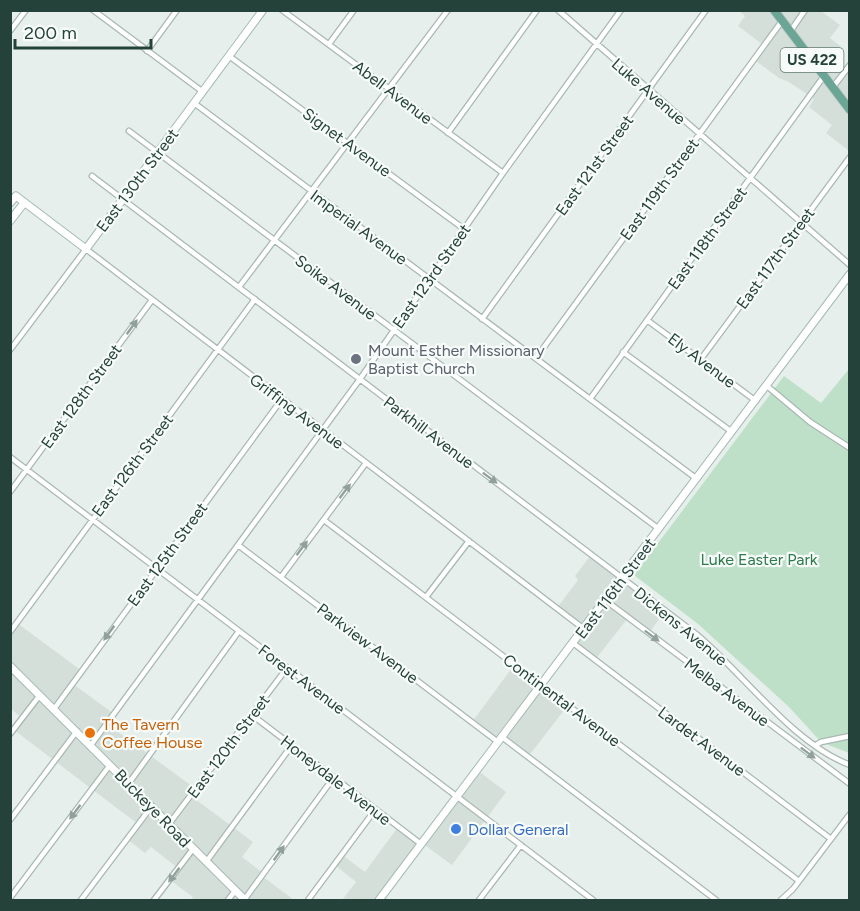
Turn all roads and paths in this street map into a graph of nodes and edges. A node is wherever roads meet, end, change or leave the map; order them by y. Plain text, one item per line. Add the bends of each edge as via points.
1 (26, 10) edge
2 (177, 10) edge
3 (263, 10) edge
4 (282, 10) edge
5 (354, 10) edge
6 (448, 10) edge
7 (537, 10) edge
8 (558, 10) edge
9 (621, 10) edge
10 (706, 10) edge
11 (774, 10) edge
12 (805, 10) edge
13 (97, 12) edge
14 (782, 21) junction
15 (10, 31) edge
16 (790, 32) junction
17 (329, 44) junction
18 (596, 45) junction
19 (147, 51) junction
20 (230, 56) junction
21 (849, 65) edge
22 (824, 76) junction
23 (833, 87) junction
24 (388, 89) junction
25 (648, 91) junction
26 (203, 92) junction
27 (194, 103) junction
28 (849, 110) edge
29 (129, 131) dead end
30 (448, 133) junction
31 (699, 134) junction
32 (348, 143) junction
33 (158, 152) junction
34 (849, 157) edge
35 (504, 173) junction
36 (92, 176) dead end
37 (750, 179) junction
38 (312, 192) junction
39 (12, 197) edge
40 (123, 199) junction
41 (24, 203) junction
42 (10, 221) edge
43 (800, 223) junction
44 (464, 229) junction
45 (274, 240) junction
46 (86, 249) junction
47 (849, 265) edge
48 (849, 274) edge
49 (429, 279) junction
50 (239, 287) junction
51 (255, 299) junction
52 (152, 300) junction
53 (482, 319) junction
54 (648, 320) junction
55 (394, 330) junction
56 (10, 350) edge
57 (218, 350) junction
58 (623, 352) junction
59 (536, 358) junction
60 (701, 358) junction
61 (360, 379) junction
62 (767, 386) junction
63 (282, 399) junction
64 (590, 399) junction
65 (756, 401) junction
66 (323, 430) junction
67 (732, 432) junction
68 (849, 448) edge
69 (10, 457) edge
70 (366, 463) junction
71 (27, 470) junction
72 (697, 479) junction
73 (10, 492) edge
74 (93, 519) junction
75 (324, 520) junction
76 (658, 529) junction
77 (469, 541) junction
78 (238, 545) junction
79 (156, 568) junction
80 (281, 577) junction
81 (622, 579) junction
82 (426, 597) junction
83 (198, 600) junction
84 (605, 600) junction
85 (584, 629) junction
86 (239, 631) junction
87 (10, 632) edge
88 (573, 643) junction
89 (10, 666) edge
90 (287, 668) junction
91 (542, 684) junction
92 (40, 695) junction
93 (54, 709) junction
94 (252, 715) junction
95 (77, 731) junction
96 (10, 734) edge
97 (849, 736) edge
98 (500, 739) junction
99 (91, 745) junction
100 (816, 745) junction
101 (292, 746) junction
102 (110, 765) junction
103 (849, 765) edge
104 (334, 777) junction
105 (129, 783) junction
106 (849, 784) edge
107 (457, 797) junction
108 (152, 806) junction
109 (375, 810) junction
110 (849, 814) edge
111 (10, 820) edge
112 (169, 824) junction
113 (831, 838) junction
114 (421, 844) junction
115 (521, 845) junction
116 (193, 849) junction
117 (207, 862) junction
118 (799, 880) junction
119 (235, 891) junction
120 (10, 898) edge
121 (383, 899) edge
122 (81, 900) edge
123 (154, 900) edge
124 (228, 900) edge
125 (244, 900) edge
126 (308, 900) edge
127 (479, 900) edge
128 (593, 900) edge
129 (716, 900) edge
130 (781, 900) edge

1 - 15 street
2 - 19 street
3 - 20 main road, East 130th Street
4 - 17 street, Abell Avenue
5 - 17 street
6 - 24 street
7 - 30 street
8 - 18 street, Luke Avenue
9 - 18 street, East 123rd Street
10 - 25 street, East 121st Street
11 - 14 main road, US 422
12 - 16 street
13 - 19 street
14 - 16 main road, US 422
14 - 31 street, East 119th Street
16 - 22 main road, US 422
17 - 24 street, Abell Avenue
18 - 25 street, Luke Avenue
18 - 35 street, East 123rd Street
19 - 26 street
20 - 26 main road, East 130th Street
20 - 32 street, Signet Avenue
21 - 23 street
22 - 23 main road, US 422
22 - 37 street, East 118th Street
23 - 28 main road, US 422
24 - 30 street, Abell Avenue
24 - 32 street
25 - 31 street, Luke Avenue
25 - 53 street, East 121st Street
26 - 27 main road, East 130th Street
27 - 33 main road, East 130th Street
27 - 38 street, Imperial Avenue
29 - 33 street, Soika Avenue
30 - 35 street, Abell Avenue
31 - 37 street, Luke Avenue
31 - 59 street, East 119th Street
32 - 38 street
32 - 44 street, Signet Avenue
33 - 40 main road, East 130th Street
33 - 45 street, Soika Avenue
34 - 43 street, East 117th Street
35 - 44 street, East 123rd Street
36 - 40 street, Parkhill Avenue
37 - 43 street, Luke Avenue
37 - 54 street, East 118th Street
38 - 45 street
38 - 49 street, Imperial Avenue
39 - 41 main road, Griffing Avenue
40 - 46 main road, East 130th Street
40 - 50 street, Parkhill Avenue
41 - 42 main road
41 - 46 main road, Griffing Avenue
43 - 47 street, Luke Avenue
43 - 60 street, East 117th Street
44 - 49 street, East 123rd Street
45 - 50 street
45 - 55 street, Soika Avenue
46 - 52 street, Griffing Avenue
46 - 56 street, East 130th Street
48 - 62 main road, East 116th Street
49 - 53 street, Imperial Avenue
49 - 55 street, East 123rd Street
50 - 51 street, Parkhill Avenue
51 - 57 street, East 126th Street
51 - 61 street, Parkhill Avenue
52 - 57 street, Griffing Avenue
71 -> 52 street, East 128th Street
53 - 59 street, Imperial Avenue
54 - 58 street, East 118th Street
54 - 60 street, Ely Avenue
55 - 61 street, East 123rd Street
55 - 76 street, Soika Avenue
57 - 63 street, Griffing Avenue
57 - 74 street, East 126th Street
58 - 64 street, East 118th Street
58 - 67 street
59 - 64 street, Imperial Avenue
60 - 65 street, Ely Avenue
61 - 66 street, East 123rd Street
61 -> 81 street, Parkhill Avenue
62 - 65 main road, East 116th Street
62 - 68 street
63 - 66 street, Griffing Avenue
63 - 79 street, East 125th Street
64 - 72 street, Imperial Avenue
65 - 67 main road, East 116th Street
66 - 70 street, Griffing Avenue
66 - 78 street, East 123rd Street
67 - 72 main road, East 116th Street
69 - 71 street, Forest Avenue
75 -> 70 street
70 - 77 street, Griffing Avenue
71 - 73 street, East 128th Street
71 - 74 street, Forest Avenue
72 - 76 main road, East 116th Street
74 - 79 street, Forest Avenue
74 - 87 street, East 126th Street
80 -> 75 street
75 - 82 street, Continental Avenue
76 - 81 main road, East 116th Street
77 - 82 street
77 - 85 street, Griffing Avenue
78 - 80 street, Parkview Avenue
78 - 83 street, East 123rd Street
79 - 83 street, Forest Avenue
79 -> 93 street, East 125th Street
80 - 98 street, Parkview Avenue
81 - 84 main road, East 116th Street
81 - 100 street, Dickens Avenue via 713,648 779,715
82 - 91 street, Continental Avenue
83 - 86 street, Forest Avenue
83 - 99 street, East 123rd Street
84 - 85 main road, East 116th Street
84 -> 106 street, Melba Avenue
85 - 88 main road, East 116th Street
86 - 90 street, Forest Avenue
86 - 105 street
88 - 91 main road, East 116th Street
88 - 113 street, Lardet Avenue
89 - 92 main road, Buckeye Road
90 - 94 street, East 120th Street
90 - 107 street, Forest Avenue
91 - 98 main road, East 116th Street
91 - 118 street, Continental Avenue
92 - 93 main road, Buckeye Road
92 - 96 street
93 - 95 main road, Buckeye Road
94 - 101 street, Honeydale Avenue
94 - 112 street, East 120th Street
95 - 99 main road, Buckeye Road
95 - 111 street
97 - 100 street
98 - 107 main road, East 116th Street
98 - 129 street, Parkview Avenue
99 - 102 main road, Buckeye Road
100 - 103 street, Dickens Avenue
101 - 104 street, Honeydale Avenue
101 - 117 street
102 - 105 main road, Buckeye Road
102 -> 120 street
104 - 109 street, Honeydale Avenue
125 -> 104 street
105 - 108 main road, Buckeye Road
107 - 114 main road, East 116th Street
107 - 115 street, Forest Avenue
108 - 112 main road, Buckeye Road
108 - 122 street
109 - 114 street, Honeydale Avenue
109 - 126 street
110 - 113 street
112 - 116 main road, Buckeye Road
113 - 118 street
114 - 121 main road, East 116th Street
115 - 127 street
115 - 128 street, Forest Avenue
116 - 117 main road, Buckeye Road
116 -> 123 street
117 - 119 main road, Buckeye Road
118 - 130 street
119 - 124 street
119 - 125 main road, Buckeye Road

